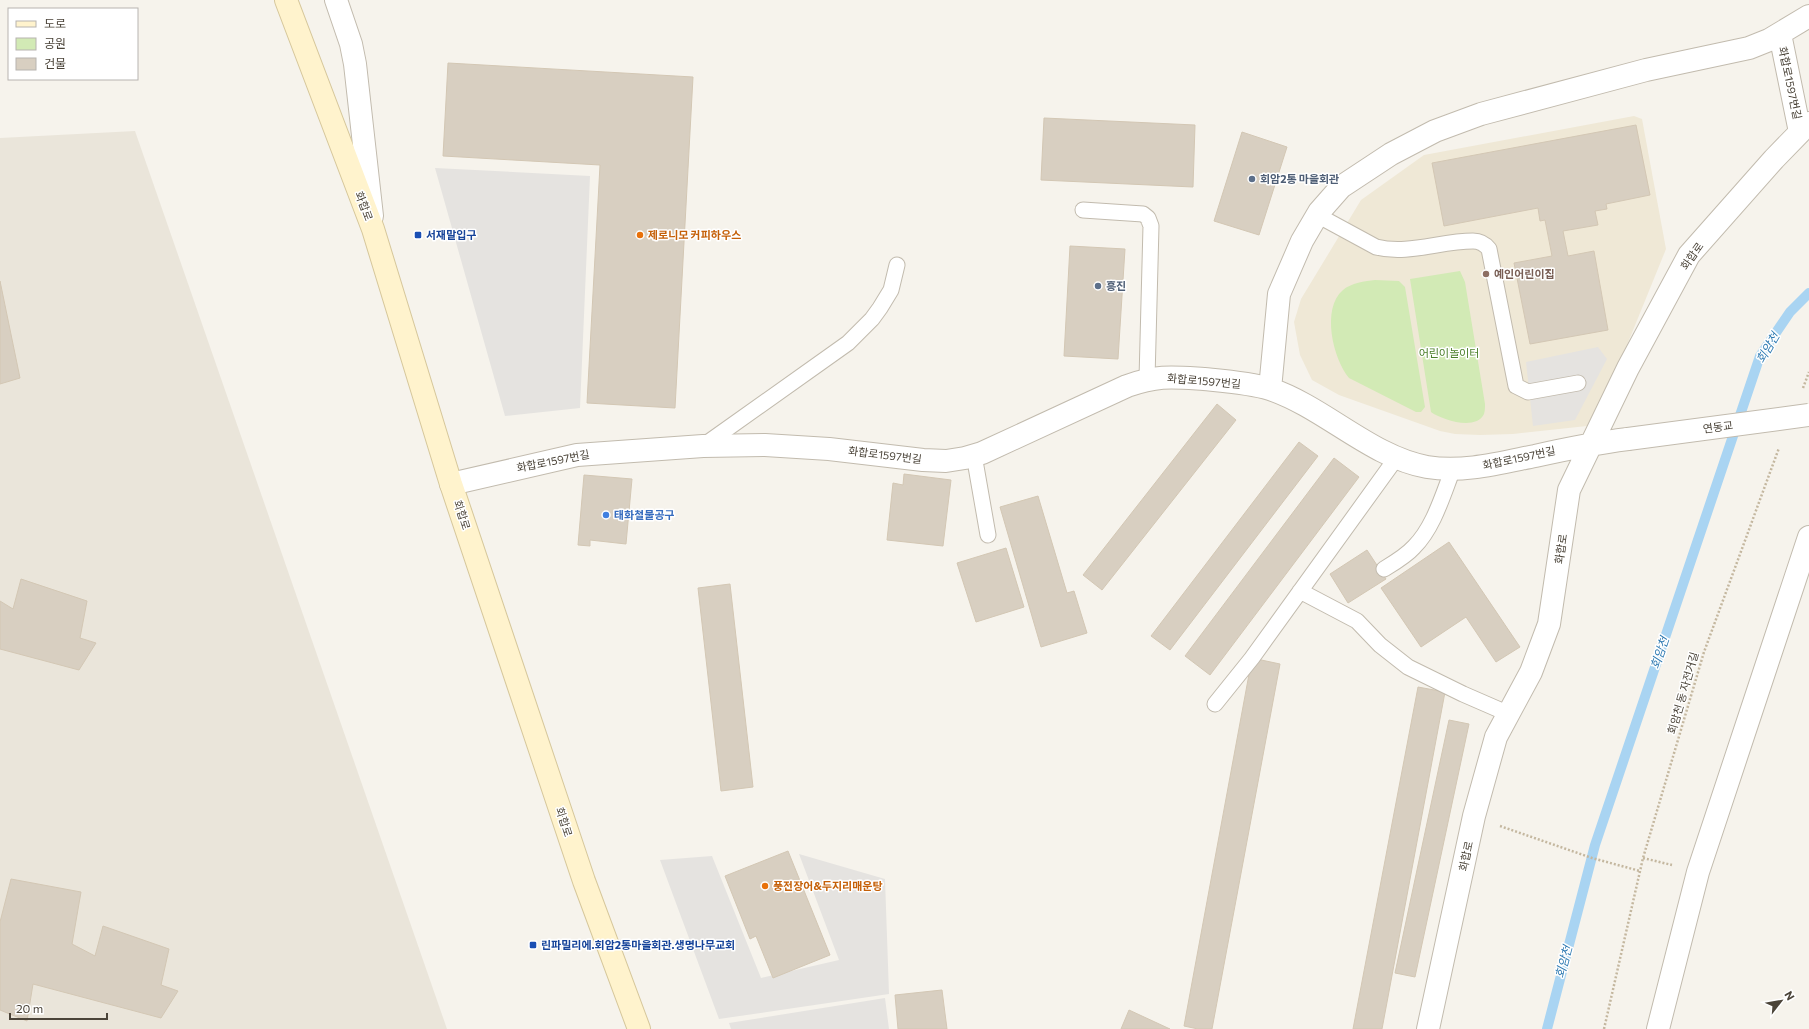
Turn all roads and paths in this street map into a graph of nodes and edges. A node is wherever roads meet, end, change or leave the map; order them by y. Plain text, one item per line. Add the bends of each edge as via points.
1 (286, 0) edge
2 (336, 0) edge
3 (1809, 16) edge
4 (1780, 34) junction
5 (1805, 127) edge
6 (1082, 210) dead end
7 (1317, 215) junction
8 (373, 229) junction
9 (898, 265) dead end
10 (1809, 372) edge
11 (1147, 378) junction
12 (1578, 383) dead end
13 (1270, 389) junction
14 (1801, 393) dead end
15 (1809, 415) edge
16 (1628, 439) joint
17 (1593, 443) junction
18 (1781, 444) dead end
19 (703, 446) junction
20 (974, 455) junction
21 (1397, 457) junction
22 (1453, 469) junction
23 (451, 484) junction
24 (988, 535) dead end
25 (1809, 537) edge
26 (1384, 570) dead end
27 (1300, 591) junction
28 (1215, 704) dead end
29 (1509, 714) junction
30 (1474, 816) junction
31 (1640, 871) junction
32 (639, 1029) edge
33 (1428, 1029) edge
34 (1604, 1029) edge
35 (1658, 1029) edge

1 - 8 main road, 화합로
2 - 8 street via 355,64
3 - 4 street
4 - 5 street, 화합로1597번길
4 - 7 street via 1749,48 1631,74 1481,114 1435,131 1391,154 1340,187
5 - 17 street, 화합로 via 1690,255 1628,368
6 - 11 lane via 1143,214 1148,218 1151,226
7 - 12 lane via 1386,250 1474,241 1485,244 1489,249 1516,386 1528,392
7 - 13 street via 1302,241 1279,294
8 - 23 main road, 화합로
9 - 19 lane via 891,290 880,308 848,343
10 - 14 path
11 - 13 street, 화합로1597번길 via 1222,381
11 - 20 street, 화합로1597번길
13 - 21 street, 화합로1597번길
15 - 16 street, 연동교, bridge
16 - 17 street, 화합로1597번길
17 - 22 street, 화합로1597번길 via 1485,466
17 - 29 street, 화합로 via 1569,490 1550,624 1531,672
18 - 31 path, 회암천 동 자전거길 via 1704,652
19 - 20 street, 화합로1597번길 via 765,445 946,461
19 - 23 street, 화합로1597번길 via 577,455
20 - 24 lane
21 - 22 street, 화합로1597번길 via 1427,467
21 - 27 lane
22 - 26 lane via 1420,540 1408,554
23 - 32 main road, 화합로 via 584,881
25 - 35 street via 1698,872
27 - 28 lane
27 - 29 lane via 1357,621 1380,645 1408,667
29 - 30 street, 화합로 via 1496,737
30 - 31 path via 1592,858
30 - 33 street, 화합로
31 - 34 path, 회암천 동 자전거길

